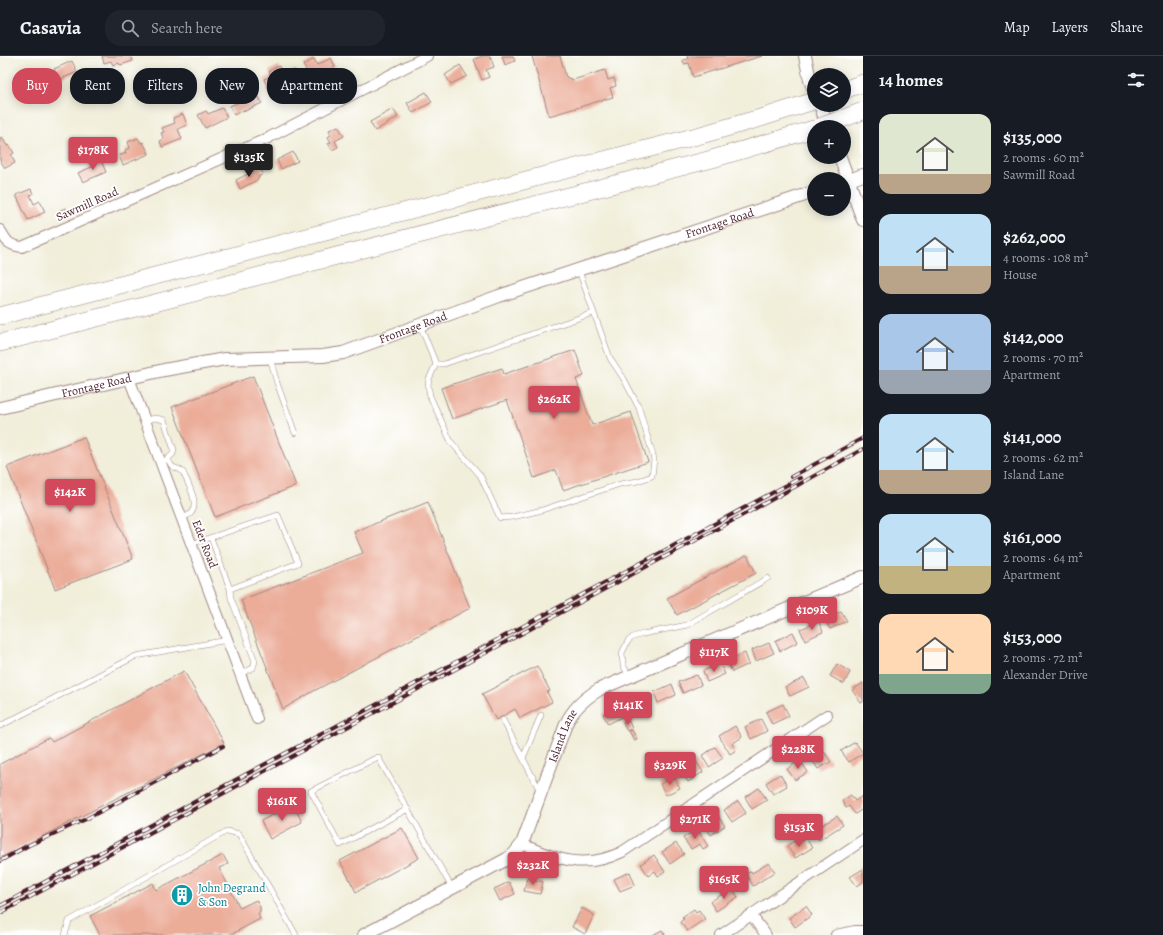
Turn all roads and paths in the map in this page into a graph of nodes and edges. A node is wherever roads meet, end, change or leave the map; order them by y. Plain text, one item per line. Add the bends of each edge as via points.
1 (427, 56) edge
2 (805, 56) edge
3 (808, 68) edge
4 (863, 83) edge
5 (851, 87) edge
6 (807, 102) edge
7 (863, 111) edge
8 (842, 120) edge
9 (807, 131) edge
10 (863, 174) edge
11 (851, 179) edge
12 (851, 192) edge
13 (807, 194) edge
14 (862, 216) edge
15 (0, 230) edge
16 (579, 271) junction
17 (593, 313) junction
18 (0, 316) edge
19 (420, 325) junction
20 (0, 343) edge
21 (270, 357) junction
22 (436, 364) junction
23 (129, 378) junction
24 (0, 408) edge
25 (144, 420) junction
26 (295, 433) dead end
27 (164, 461) junction
28 (182, 518) junction
29 (211, 538) junction
30 (191, 544) junction
31 (863, 577) edge
32 (768, 578) dead end
33 (230, 589) junction
34 (228, 640) junction
35 (240, 674) junction
36 (629, 677) junction
37 (541, 715) dead end
38 (827, 715) dead end
39 (257, 719) dead end
40 (503, 720) dead end
41 (0, 726) edge
42 (523, 758) junction
43 (541, 792) junction
44 (408, 809) junction
45 (863, 840) edge
46 (522, 844) junction
47 (452, 888) junction
48 (751, 915) junction
49 (863, 932) edge
50 (65, 935) edge
51 (296, 935) edge
52 (364, 935) edge
53 (721, 935) edge
54 (766, 935) edge
55 (836, 935) edge

1 - 15 street, Sawmill Road via 266,139 22,247 12,246
2 - 3 street
4 - 5 highway
6 - 18 highway via 695,136
7 - 8 highway
9 - 20 highway via 712,159
10 - 11 street
12 - 14 street
13 - 16 street, Frontage Road
16 - 17 lane
16 - 19 street, Frontage Road via 499,296
17 - 22 lane via 444,364
17 - 22 lane via 610,358 639,408 654,459 652,476 638,481 620,484 542,510 500,518 480,475 451,442 430,396 429,379
19 - 21 street, Frontage Road via 343,353
19 - 22 lane
21 - 23 street, Frontage Road via 225,358
21 - 26 lane
23 - 24 street, Frontage Road
23 - 25 street, Eder Road
25 - 27 street, Eder Road
25 - 27 lane via 164,420 174,450
27 - 28 street, Eder Road
27 - 28 lane via 183,472 195,502 192,513
28 - 30 street, Eder Road
29 - 30 lane
29 - 33 lane
29 - 33 lane via 278,515 294,552 298,563
30 - 34 street, Eder Road
31 - 36 street, Island Lane
32 - 36 lane via 687,625 633,637 625,646 622,658
33 - 35 lane via 231,598 255,661 254,668
34 - 35 street, Eder Road
34 - 41 lane via 136,656
35 - 39 street, Eder Road
36 - 43 street, Island Lane via 600,689 573,711
37 - 42 lane
38 - 46 street via 610,858 576,863 543,854
40 - 42 lane
42 - 43 lane
43 - 46 street, Island Lane
44 - 44 lane via 378,757 311,791 340,845
44 - 47 lane
45 - 48 street
46 - 47 street, Island Lane via 507,859
47 - 52 street, Island Lane
48 - 53 street
48 - 54 street
49 - 55 street
50 - 51 lane via 68,921 227,831 239,834

